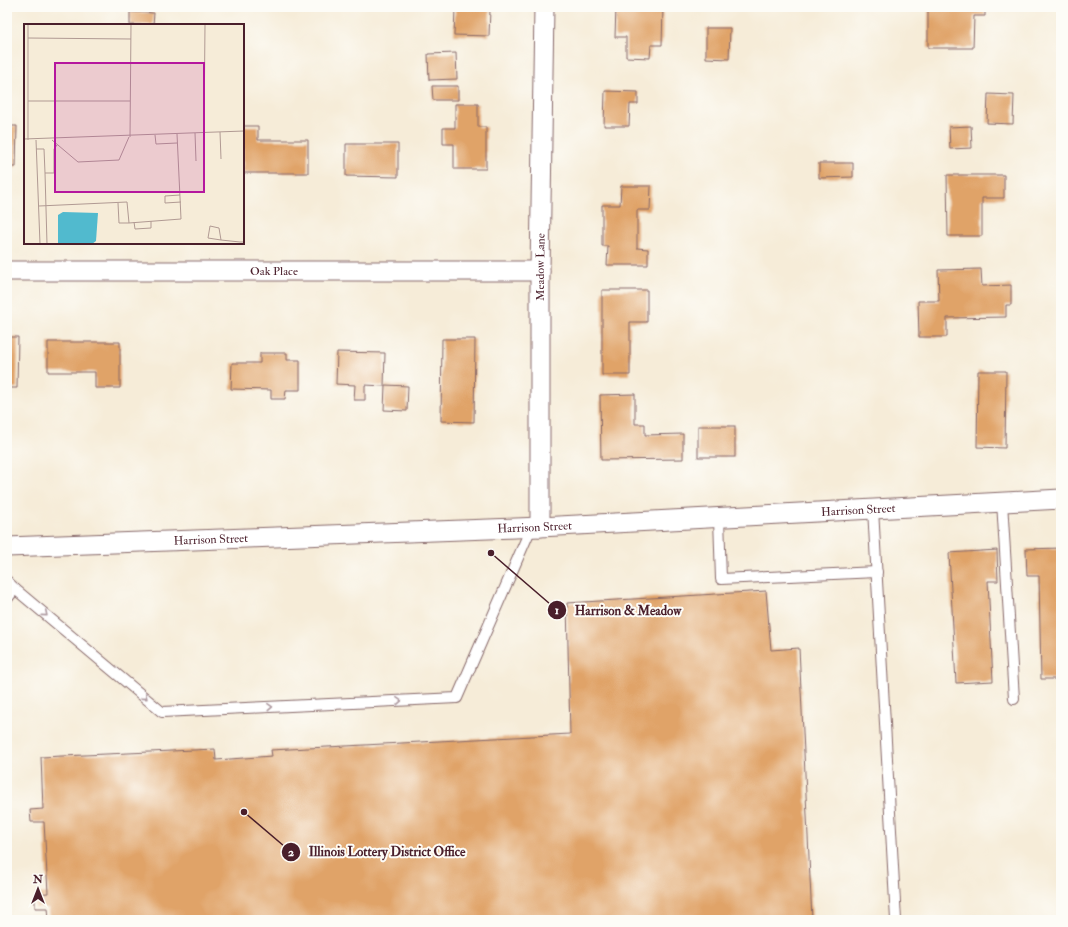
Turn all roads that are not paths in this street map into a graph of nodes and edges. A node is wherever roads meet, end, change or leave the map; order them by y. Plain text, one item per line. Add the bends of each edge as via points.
1 (544, 7) edge
2 (540, 270) junction
3 (7, 271) edge
4 (1061, 499) edge
5 (1002, 502) junction
6 (873, 509) junction
7 (719, 518) junction
8 (536, 528) junction
9 (7, 547) edge
10 (876, 572) junction
11 (7, 580) edge
12 (15, 589) junction
13 (7, 599) edge
14 (1014, 699) dead end
15 (896, 920) edge

1 - 2 street, Meadow Lane
2 - 3 street, Oak Place
2 - 8 street, Meadow Lane
4 - 5 street, Harrison Street
5 - 6 street, Harrison Street
5 - 14 lane
6 - 7 street, Harrison Street
6 - 10 lane
7 - 8 street, Harrison Street
7 - 10 lane via 721,579
8 - 9 street, Harrison Street
12 -> 8 lane via 162,712 457,698
10 - 15 lane
11 - 12 lane
12 - 13 lane

